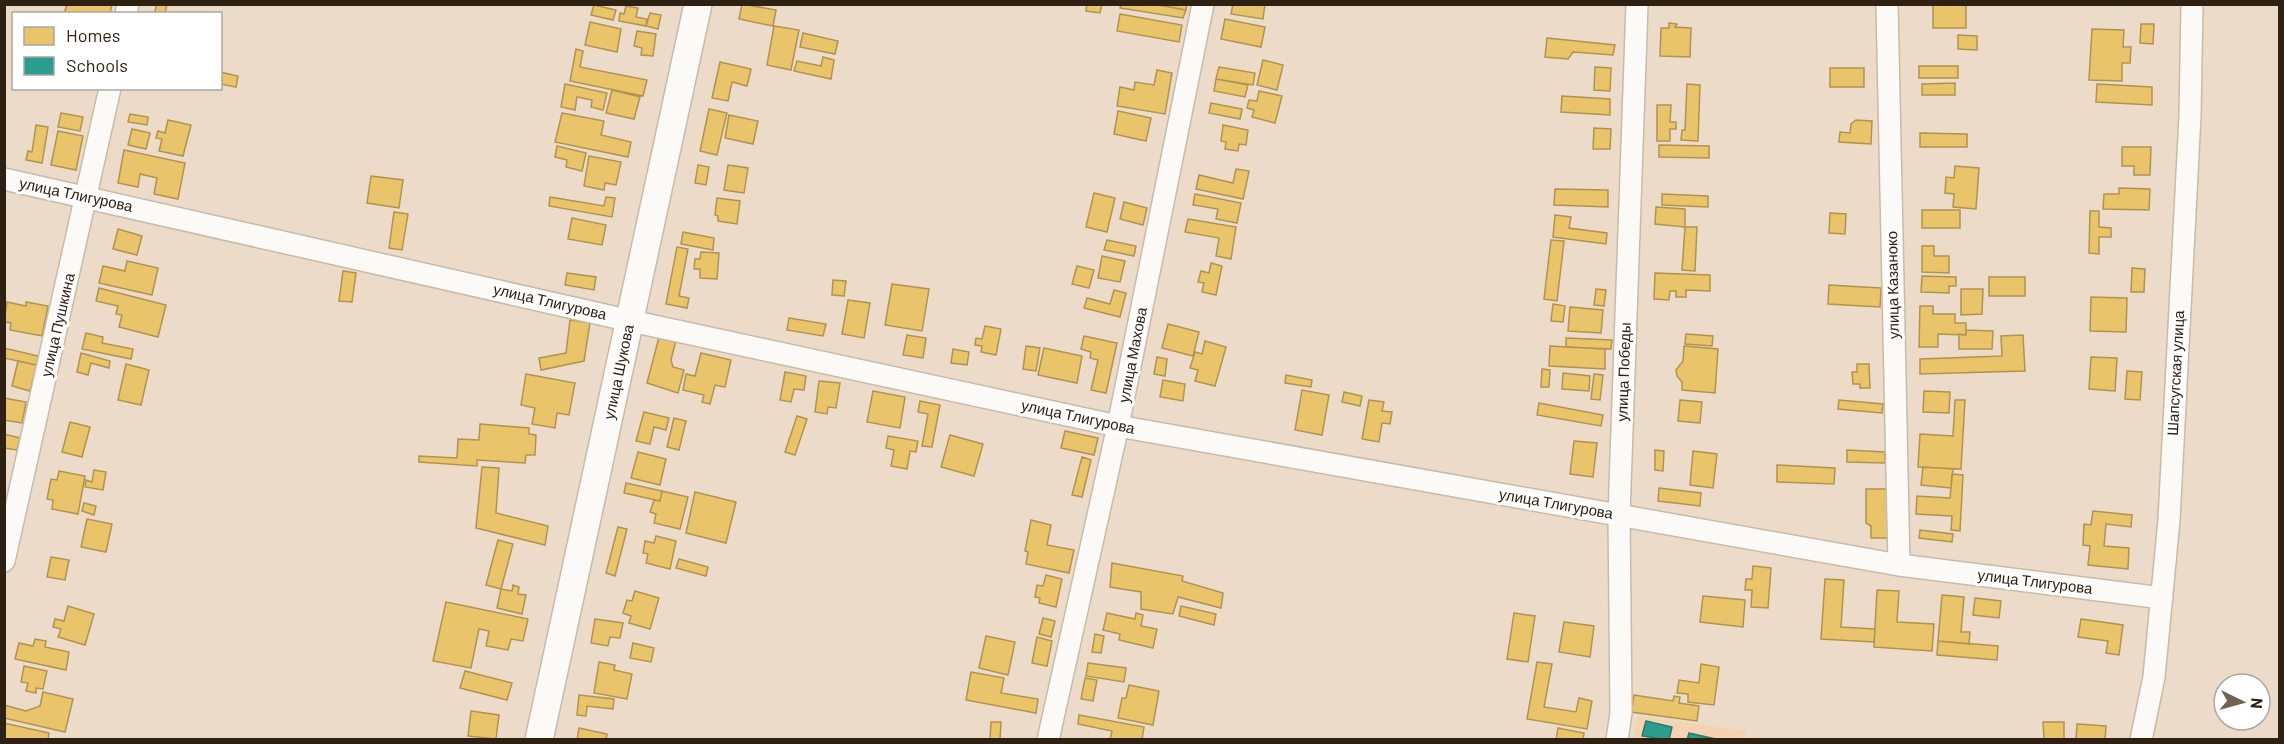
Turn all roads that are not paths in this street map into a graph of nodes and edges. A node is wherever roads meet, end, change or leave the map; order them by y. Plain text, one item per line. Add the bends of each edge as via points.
1 (698, 4) edge
2 (1203, 4) edge
3 (1637, 4) edge
4 (1887, 4) edge
5 (2192, 4) edge
6 (110, 90) edge
7 (4, 179) edge
8 (87, 197) junction
9 (631, 321) junction
10 (1118, 426) junction
11 (1619, 515) junction
12 (4, 561) edge
13 (1899, 565) junction
14 (2162, 597) junction
15 (539, 740) edge
16 (1048, 740) edge
17 (1617, 740) edge
18 (2141, 740) edge

1 - 9 main road, улица Шукова
2 - 10 street, улица Махова
3 - 11 street, улица Победы
4 - 13 street, улица Казаноко
5 - 14 street, Шапсугская улица via 2190,116
6 - 8 street, улица Пушкина
7 - 8 street, улица Тлигурова
8 - 9 street, улица Тлигурова
8 - 12 street, улица Пушкина
9 - 10 street, улица Тлигурова
9 - 15 main road, улица Шукова
10 - 11 street, улица Тлигурова
10 - 16 street, улица Махова
11 - 13 street, улица Тлигурова
11 - 17 street, улица Победы via 1621,713
13 - 14 street, улица Тлигурова
14 - 18 street, Шапсугская улица via 2154,677

